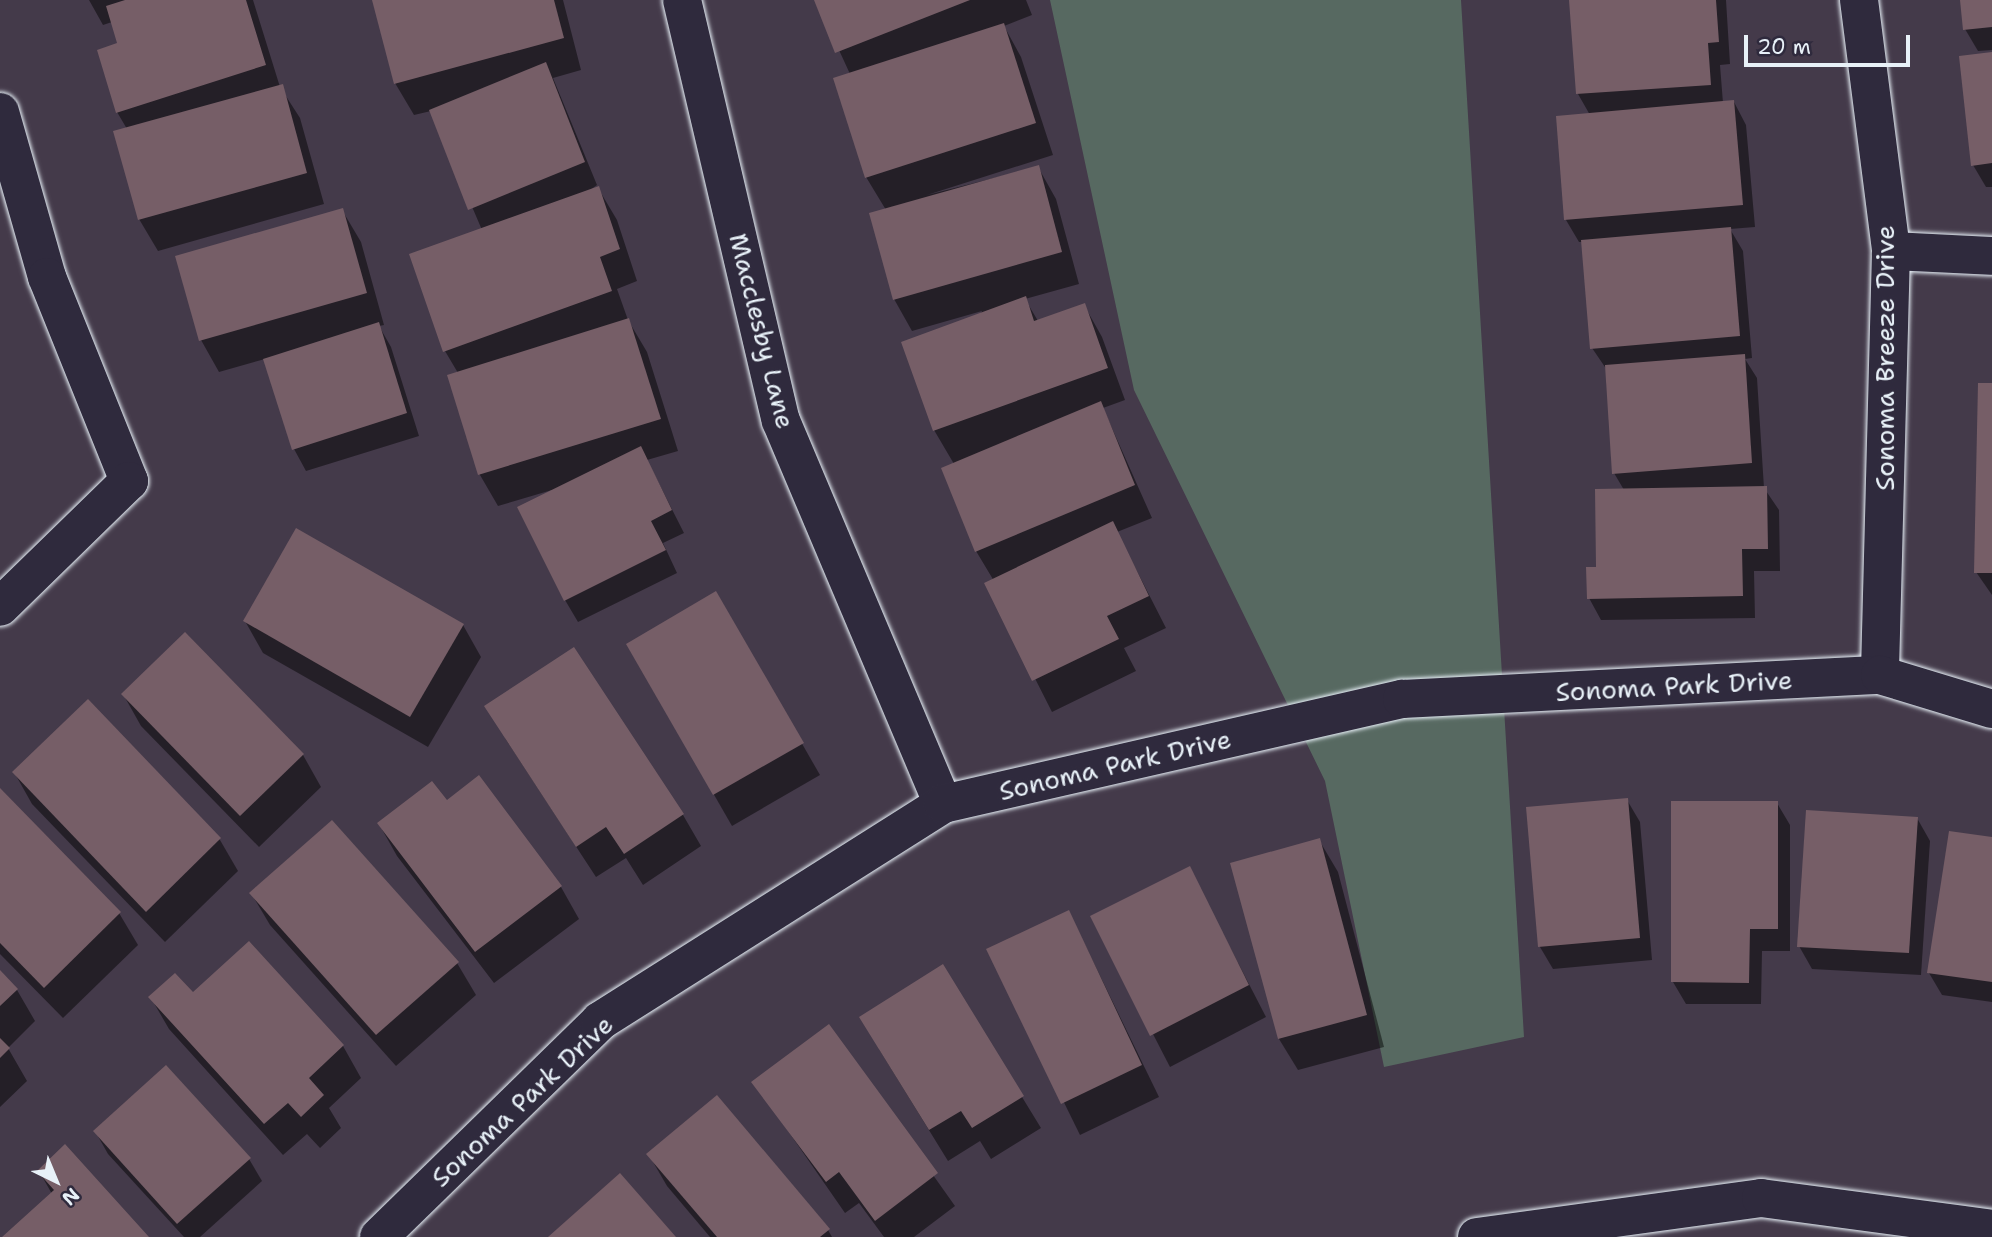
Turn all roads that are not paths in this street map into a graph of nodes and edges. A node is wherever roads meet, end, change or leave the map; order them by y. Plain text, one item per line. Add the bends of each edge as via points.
1 (682, 0) edge
2 (1859, 0) edge
3 (0, 112) edge
4 (1891, 251) junction
5 (1992, 256) edge
6 (0, 607) edge
7 (1880, 675) junction
8 (1992, 709) edge
9 (943, 804) junction
10 (1992, 1229) edge
11 (379, 1237) edge
12 (1477, 1237) edge

1 - 9 street, Macclesby Lane via 781,421
2 - 4 street, Sonoma Breeze Drive
3 - 6 street via 47,276 129,481
4 - 5 street
4 - 7 street, Sonoma Breeze Drive
7 - 8 street, Sonoma Park Drive
7 - 9 street, Sonoma Park Drive via 1402,699
9 - 11 street, Sonoma Park Drive via 600,1021
10 - 12 street via 1761,1198

